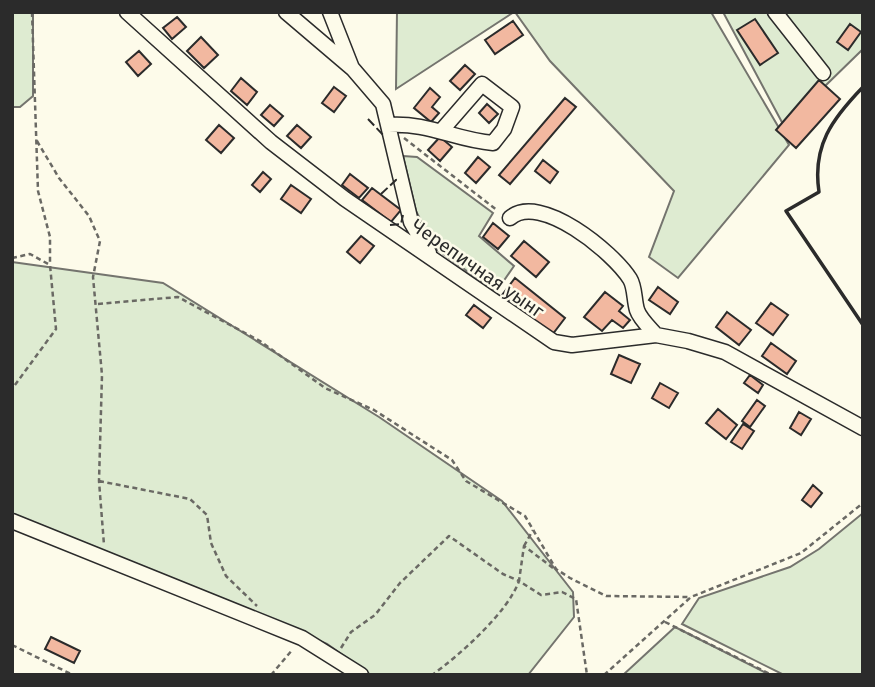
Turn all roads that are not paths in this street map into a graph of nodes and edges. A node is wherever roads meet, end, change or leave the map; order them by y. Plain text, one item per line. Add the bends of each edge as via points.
1 (128, 12) edge
2 (286, 12) edge
3 (331, 12) edge
4 (775, 12) edge
5 (352, 69) junction
6 (823, 73) dead end
7 (388, 125) junction
8 (442, 130) junction
9 (510, 218) road end
10 (431, 258) junction
11 (656, 335) junction
12 (863, 428) edge
13 (12, 521) edge
14 (361, 675) edge

1 - 10 street, Черепичная уынг via 271,142
2 - 5 street
3 - 5 street
4 - 6 street
5 - 7 street via 383,104
7 - 8 street via 408,123
7 - 10 street via 411,222
8 - 8 street via 492,143 504,129 512,107 482,84
9 - 11 street via 517,212 535,211 558,218 586,236 631,280 638,313
10 - 11 street, Черепичная уынг via 554,342 572,345
11 - 12 street, Черепичная уынг via 725,352
13 - 14 street via 302,638

